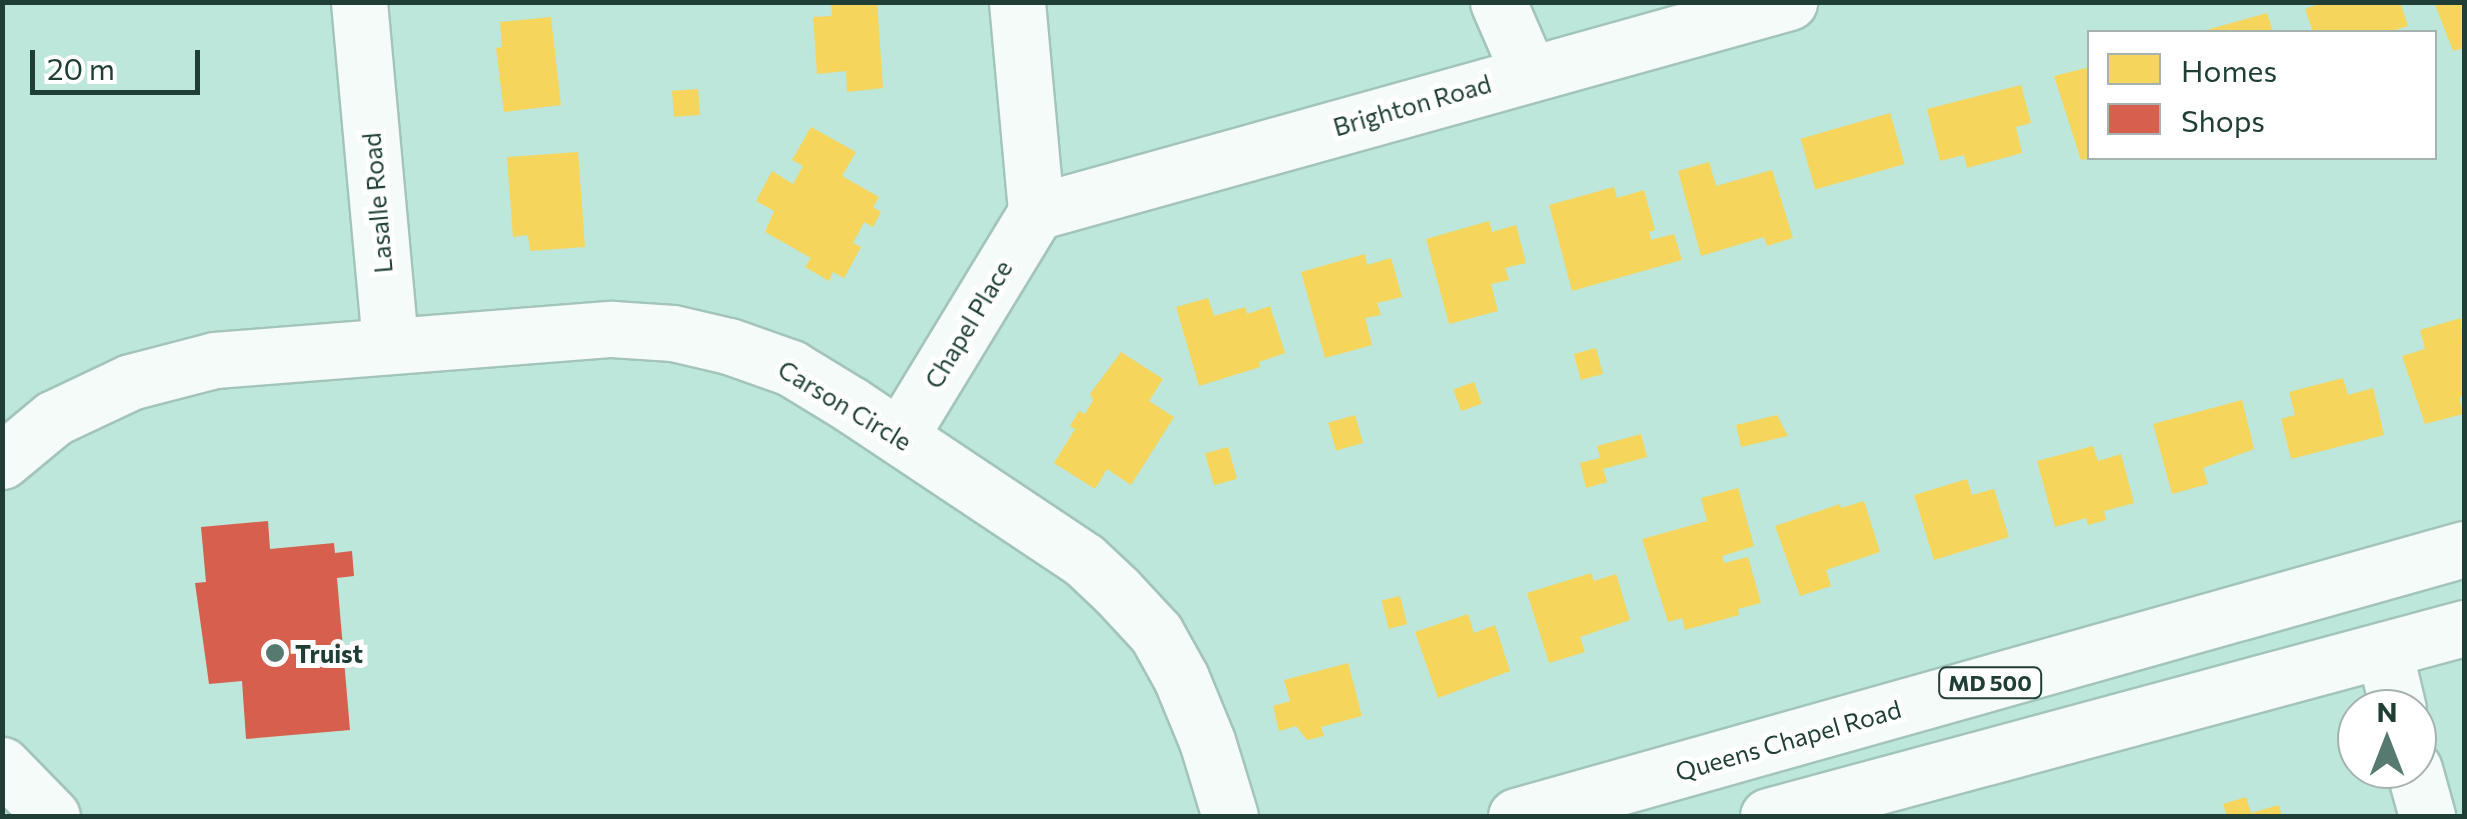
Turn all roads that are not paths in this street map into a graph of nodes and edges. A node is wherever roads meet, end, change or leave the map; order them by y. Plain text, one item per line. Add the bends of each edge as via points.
1 (358, 2) edge
2 (1017, 2) edge
3 (1498, 2) edge
4 (1788, 2) edge
5 (1528, 72) junction
6 (1036, 212) junction
7 (390, 343) junction
8 (900, 436) junction
9 (2, 461) edge
10 (2464, 550) edge
11 (2464, 628) edge
12 (2384, 650) junction
13 (2393, 689) edge
14 (2, 765) edge
15 (2420, 789) edge
16 (52, 816) edge
17 (1230, 816) edge
18 (1516, 816) edge
19 (1768, 816) edge
20 (2427, 816) edge

1 - 7 street, Lasalle Road
2 - 6 street
3 - 5 street
4 - 5 street, Brighton Road
5 - 6 street, Brighton Road
6 - 8 street, Chapel Place
7 - 8 street, Carson Circle via 612,329 673,334 791,368
7 - 9 street, Carson Circle via 215,360 130,382 54,418
8 - 17 street, Carson Circle via 1084,560 1156,633 1207,741
10 - 18 street, Queens Chapel Road / MD 500
11 - 12 street
12 - 13 street
12 - 19 street
14 - 16 street
15 - 20 street

